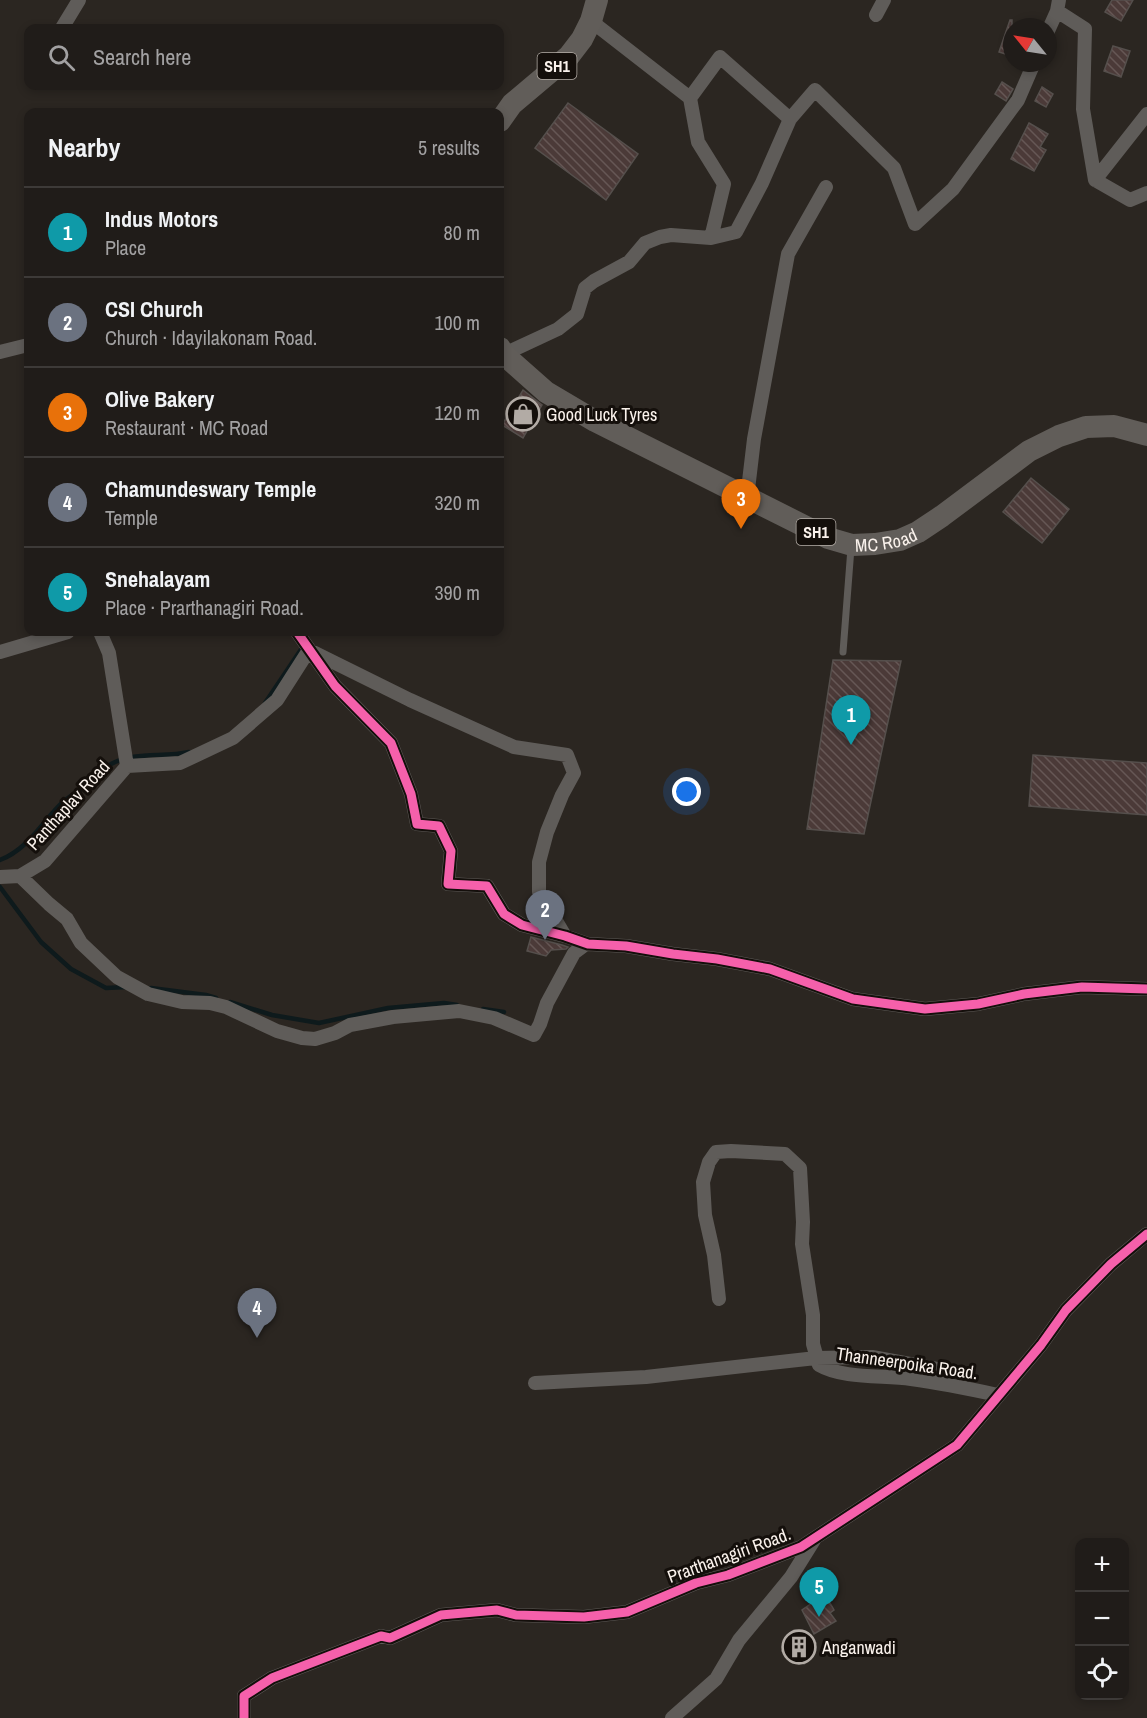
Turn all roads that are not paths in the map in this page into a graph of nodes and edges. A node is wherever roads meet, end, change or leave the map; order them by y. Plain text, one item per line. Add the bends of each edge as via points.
1 (79, 0) edge
2 (884, 0) edge
3 (1058, 6) edge
4 (594, 10) edge
5 (876, 15) dead end
6 (64, 24) edge
7 (1030, 72) edge
8 (690, 98) junction
9 (1147, 114) edge
10 (504, 115) edge
11 (790, 119) junction
12 (1095, 180) junction
13 (826, 187) dead end
14 (1147, 193) edge
15 (711, 238) junction
16 (24, 346) edge
17 (0, 352) edge
18 (504, 352) edge
19 (504, 356) edge
20 (1147, 435) edge
21 (747, 498) junction
22 (852, 545) junction
23 (54, 636) edge
24 (102, 636) edge
25 (300, 636) edge
26 (309, 650) junction
27 (0, 652) edge
28 (843, 652) dead end
29 (128, 766) junction
30 (20, 876) junction
31 (1, 877) edge
32 (565, 936) junction
33 (586, 944) junction
34 (1147, 989) edge
35 (1147, 1234) edge
36 (719, 1299) dead end
37 (816, 1358) junction
38 (937, 1369) dead end
39 (535, 1383) dead end
40 (998, 1395) junction
41 (816, 1537) junction
42 (244, 1718) edge
43 (672, 1718) edge

1 - 6 street
2 - 5 street
3 - 12 street via 1085,29 1083,109
4 - 8 street
4 - 10 main road, SH1 via 582,39 569,56
7 - 11 street via 1018,100 952,189 915,224 894,168 815,90
8 - 11 street via 720,57
8 - 15 street via 698,142 724,184
9 - 12 street
11 - 15 street via 736,232
12 - 14 street via 1130,200
13 - 21 street via 788,254
15 - 18 street via 671,235 645,243 629,262 585,288 577,314 558,329
16 - 17 street
19 - 21 main road, MC Road / SH1 via 546,392 595,421
20 - 22 main road, MC Road / SH1 via 1114,426 1086,427 1059,436 1029,451 918,532 900,540
21 - 22 main road, MC Road / SH1 via 828,538
22 - 28 lane
23 - 27 street
24 - 29 street, Panthaplav Road via 109,653
25 - 26 street
26 - 29 street via 277,700 233,738 180,763
26 - 32 street via 335,686 391,743 411,794 417,824 439,826 451,851 448,884 487,886 504,914 522,925
26 - 32 street via 514,747 567,754 574,773 561,795 539,862 539,892
29 - 30 street, Panthaplav Road via 45,861
30 - 31 street, Panthaplav Road
30 - 33 street via 67,919 81,943 117,977 148,994 226,1007 302,1038 315,1039 350,1025 393,1017 459,1011 494,1018 534,1035 574,952
32 - 33 street
33 - 34 street via 626,946 770,969 853,999 925,1009 1082,987
35 - 40 street, Prarthanagiri Road. via 1066,1310
36 - 37 street, Thanneerpoika Road. via 705,1215 703,1182 709,1162 716,1152 785,1154 800,1168 802,1244
37 - 38 street via 872,1357
37 - 39 street via 646,1377
37 - 40 street, Thanneerpoika Road. via 826,1369 909,1378
40 - 41 street, Prarthanagiri Road. via 957,1445
41 - 42 street, Prarthanagiri Road. via 801,1547 696,1583 627,1612 584,1617 516,1615 497,1610 441,1615 390,1638 381,1636 272,1678 244,1696
41 - 43 street via 791,1578 739,1640 716,1679

